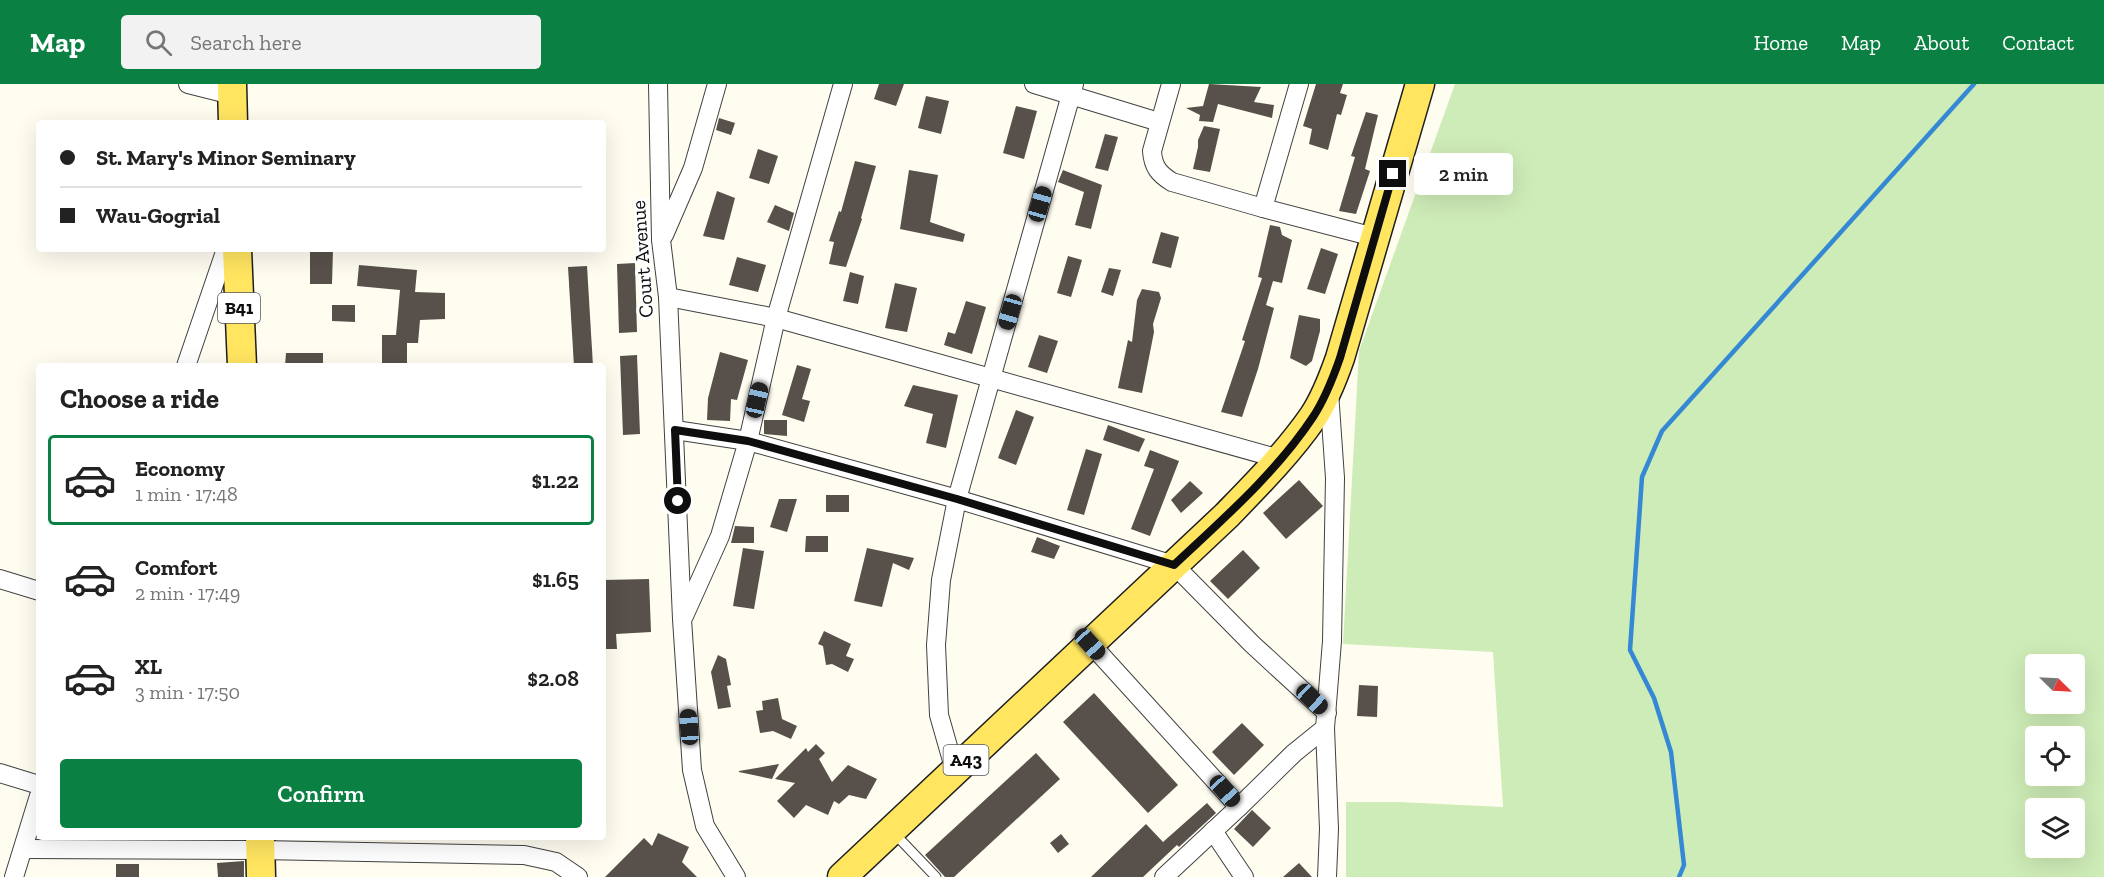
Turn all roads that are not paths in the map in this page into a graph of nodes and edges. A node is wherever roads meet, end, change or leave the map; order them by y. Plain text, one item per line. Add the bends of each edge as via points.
1 (188, 84) edge
2 (658, 84) edge
3 (717, 84) edge
4 (843, 84) edge
5 (1034, 84) edge
6 (1171, 84) edge
7 (1299, 84) edge
8 (1420, 84) edge
9 (232, 89) edge
10 (1073, 89) edge
11 (233, 120) edge
12 (1160, 122) junction
13 (1263, 208) junction
14 (1374, 237) junction
15 (662, 240) junction
16 (225, 252) edge
17 (237, 252) edge
18 (668, 297) junction
19 (776, 318) junction
20 (187, 363) edge
21 (242, 363) edge
22 (991, 377) junction
23 (1329, 387) junction
24 (675, 430) junction
25 (748, 441) junction
26 (1280, 459) junction
27 (957, 499) junction
28 (1174, 565) junction
29 (0, 579) edge
30 (36, 590) edge
31 (682, 619) junction
32 (1090, 644) junction
33 (1326, 720) junction
34 (955, 771) junction
35 (0, 772) edge
36 (36, 784) edge
37 (36, 807) edge
38 (1239, 807) junction
39 (891, 831) junction
40 (1213, 831) junction
41 (24, 849) junction
42 (260, 855) edge
43 (554, 869) edge
44 (14, 877) edge
45 (578, 877) edge
46 (736, 877) edge
47 (842, 877) edge
48 (936, 877) edge
49 (1164, 877) edge
50 (1244, 877) edge
51 (1327, 877) edge

1 - 9 street
2 - 15 street, Court Avenue
3 - 15 street via 693,168
4 - 19 street
5 - 10 street
6 - 12 street
7 - 13 street
8 - 14 main road, A43
9 - 11 main road
10 - 12 street
10 - 22 street
12 - 13 street via 1152,151 1162,176
13 - 14 street
14 - 23 main road, A43
15 - 18 street, Court Avenue
16 - 20 street
17 - 21 main road, B41
18 - 19 street
18 - 24 street, Court Avenue
19 - 22 street
19 - 25 street
22 - 26 street
22 - 27 street
23 - 26 main road, A43 via 1314,416
23 - 33 street via 1335,478 1332,641
24 - 25 street
24 - 31 street, Court Avenue
25 - 27 street
25 - 31 street via 720,536
26 - 28 main road, A43
27 - 28 street
27 - 34 street via 941,580 936,645 939,715
28 - 32 main road, A43
28 - 33 street
29 - 30 street
31 - 46 street, Court Avenue via 692,770 705,826
32 - 34 main road, A43
32 - 38 street
33 - 38 street
33 - 51 street
34 - 39 main road, A43
35 - 36 street
37 - 41 street
38 - 40 street
39 - 47 main road, A43
39 - 48 lane
40 - 49 street
40 - 50 street
41 - 42 street
41 - 44 street
42 - 43 street via 524,855
43 - 45 street

